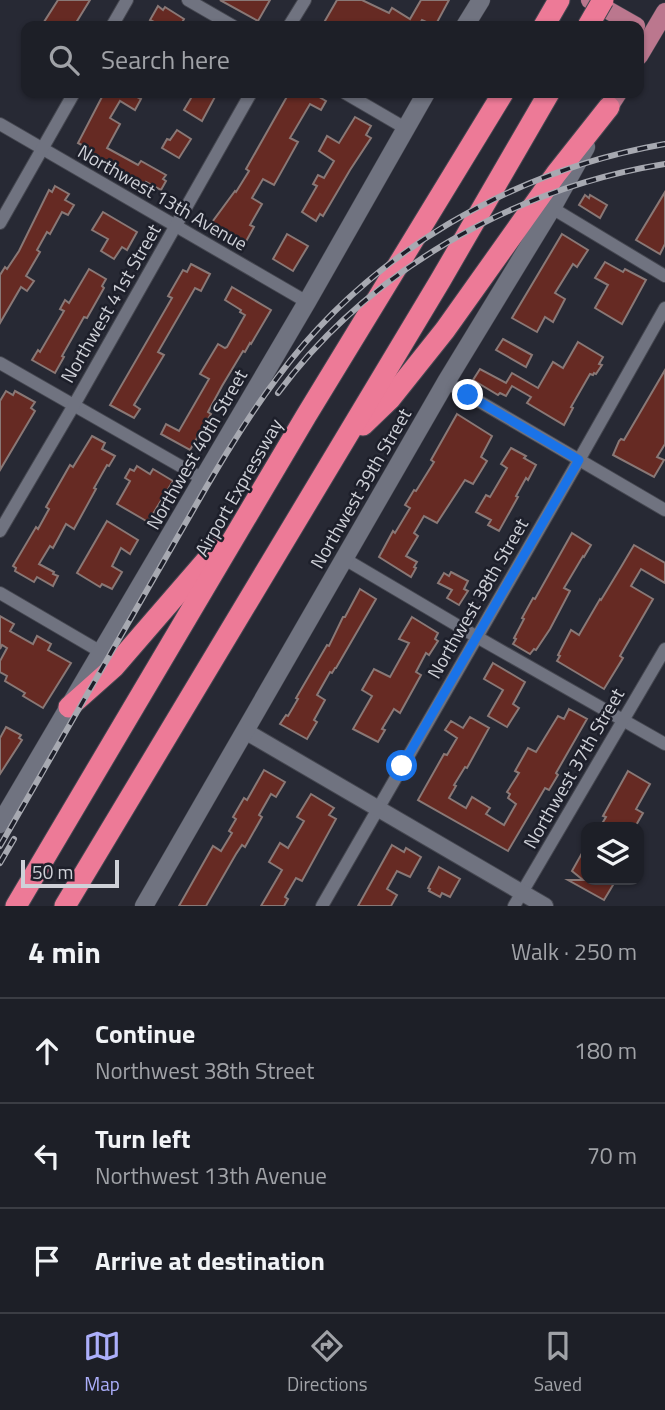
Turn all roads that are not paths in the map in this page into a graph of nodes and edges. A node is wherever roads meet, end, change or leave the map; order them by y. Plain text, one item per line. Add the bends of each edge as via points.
1 (127, 0) edge
2 (188, 0) edge
3 (305, 0) edge
4 (481, 0) edge
5 (559, 0) edge
6 (590, 0) edge
7 (603, 0) edge
8 (665, 12) edge
9 (115, 21) edge
10 (224, 21) edge
11 (292, 21) edge
12 (468, 21) edge
13 (547, 21) edge
14 (591, 21) edge
15 (627, 21) edge
16 (648, 33) edge
17 (71, 98) edge
18 (248, 98) edge
19 (354, 98) edge
20 (423, 98) edge
21 (500, 98) edge
22 (547, 98) edge
23 (613, 100) edge
24 (0, 124) edge
25 (405, 128) junction
26 (42, 149) junction
27 (552, 208) junction
28 (0, 223) edge
29 (176, 227) junction
30 (665, 276) edge
31 (307, 302) junction
32 (665, 308) edge
33 (0, 363) edge
34 (446, 382) junction
35 (74, 405) junction
36 (343, 443) junction
37 (579, 460) junction
38 (273, 474) junction
39 (203, 479) junction
40 (665, 510) edge
41 (0, 531) edge
42 (343, 558) junction
43 (0, 593) edge
44 (477, 637) junction
45 (665, 649) edge
46 (101, 652) junction
47 (69, 707) junction
48 (624, 720) junction
49 (245, 731) junction
50 (665, 744) edge
51 (377, 810) junction
52 (0, 824) edge
53 (518, 899) edge
54 (16, 906) edge
55 (65, 906) edge
56 (144, 906) edge
57 (322, 906) edge
58 (545, 906) edge

1 - 9 street
2 - 10 street
3 - 11 street
4 - 12 main road
5 - 13 highway
6 - 15 main road
7 - 14 highway, bridge
8 - 16 main road
17 - 26 street
18 - 29 street, Northwest 41st Street
19 - 25 street
20 - 25 main road, Northwest 40th Street
21 - 38 highway, Airport Expressway
22 - 36 highway
23 - 27 main road, Northwest 39th Street
23 - 36 highway via 445,330 390,399
24 - 26 street, Northwest 13th Avenue
25 - 31 main road, Northwest 40th Street
26 - 28 street
26 - 29 street, Northwest 13th Avenue
27 - 30 street
27 - 34 main road, Northwest 39th Street
29 - 31 street, Northwest 13th Avenue
29 - 35 street, Northwest 41st Street
31 - 39 main road, Northwest 40th Street
32 - 37 street, Northwest 38th Street
33 - 35 street
34 - 37 street
34 - 42 main road, Northwest 39th Street
35 - 39 street
35 - 41 street, Northwest 41st Street
36 - 55 highway
37 - 40 street
37 - 44 street, Northwest 38th Street
38 - 47 highway via 211,557 139,640
38 - 54 highway, Airport Expressway
39 - 46 main road, Northwest 40th Street
42 - 44 street
42 - 49 main road, Northwest 39th Street
43 - 46 street
44 - 48 street
44 - 51 street, Northwest 38th Street
45 - 48 street, Northwest 37th Street
46 - 47 main road, Northwest 40th Street
47 - 52 main road, Northwest 40th Street
48 - 50 street
48 - 53 street, Northwest 37th Street
49 - 51 street
49 - 56 main road, Northwest 39th Street
51 - 53 street
51 - 57 street, Northwest 38th Street
53 - 58 street

